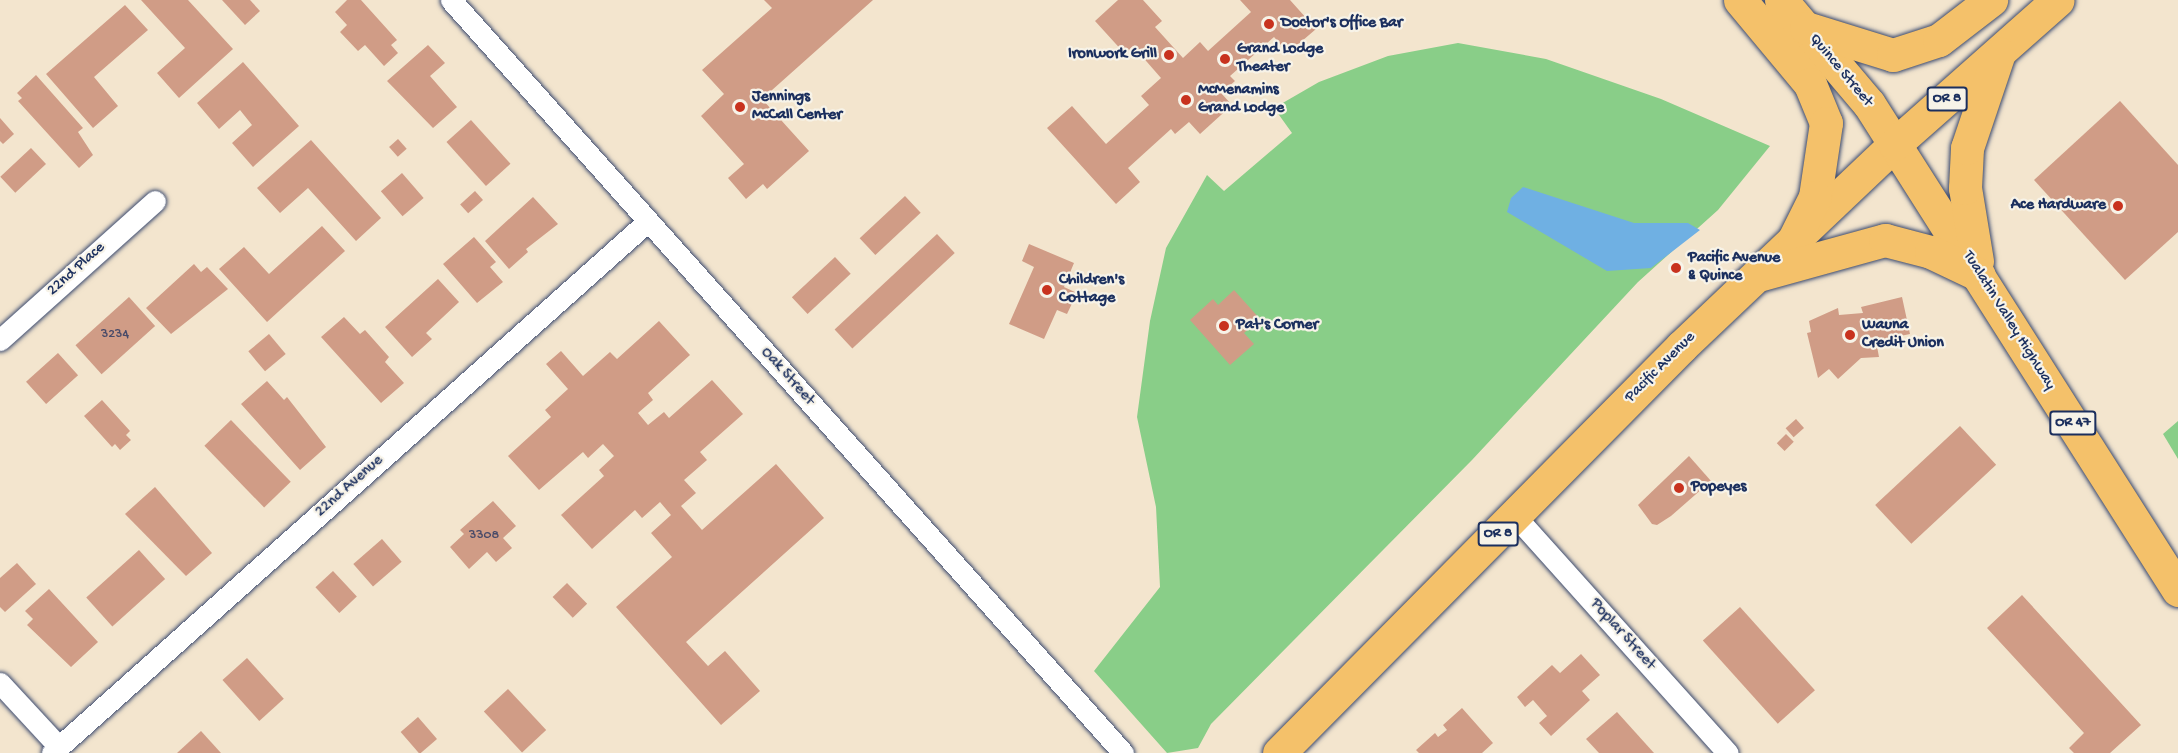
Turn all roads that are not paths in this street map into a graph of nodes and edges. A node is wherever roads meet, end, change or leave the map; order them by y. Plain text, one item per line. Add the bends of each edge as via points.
1 (452, 0) edge
2 (1740, 0) edge
3 (1780, 0) edge
4 (1991, 0) edge
5 (2058, 0) edge
6 (1804, 28) junction
7 (1999, 53) junction
8 (1895, 144) junction
9 (155, 201) dead end
10 (648, 221) junction
11 (1794, 239) junction
12 (1758, 275) junction
13 (1979, 275) junction
14 (0, 340) edge
15 (1516, 517) junction
16 (2178, 590) edge
17 (0, 682) edge
18 (55, 750) edge
19 (1123, 753) edge
20 (1279, 753) edge
21 (1728, 753) edge

1 - 10 street, Oak Street
2 - 11 main road via 1810,84 1826,123 1815,197
3 - 6 main road, Quince Street / OR 47
4 - 6 main road via 1939,40 1893,55
5 - 7 main road, Pacific Avenue / OR 8
6 - 8 main road, Quince Street / OR 47 via 1869,104
7 - 8 main road, Pacific Avenue / OR 8
7 - 13 main road via 1967,148 1965,188
8 - 11 main road, Pacific Avenue / OR 8
8 - 13 main road, Tualatin Valley Highway / OR 47
9 - 14 street, 22nd Place
10 - 18 street, 22nd Avenue
10 - 19 street, Oak Street
11 - 12 main road, Pacific Avenue / OR 8
12 - 13 main road via 1885,240 1923,250
12 - 15 main road, Pacific Avenue / OR 8 via 1682,346
13 - 16 main road, Tualatin Valley Highway / OR 47
15 - 20 main road, Pacific Avenue / OR 8
15 - 21 street, Poplar Street
17 - 18 street

